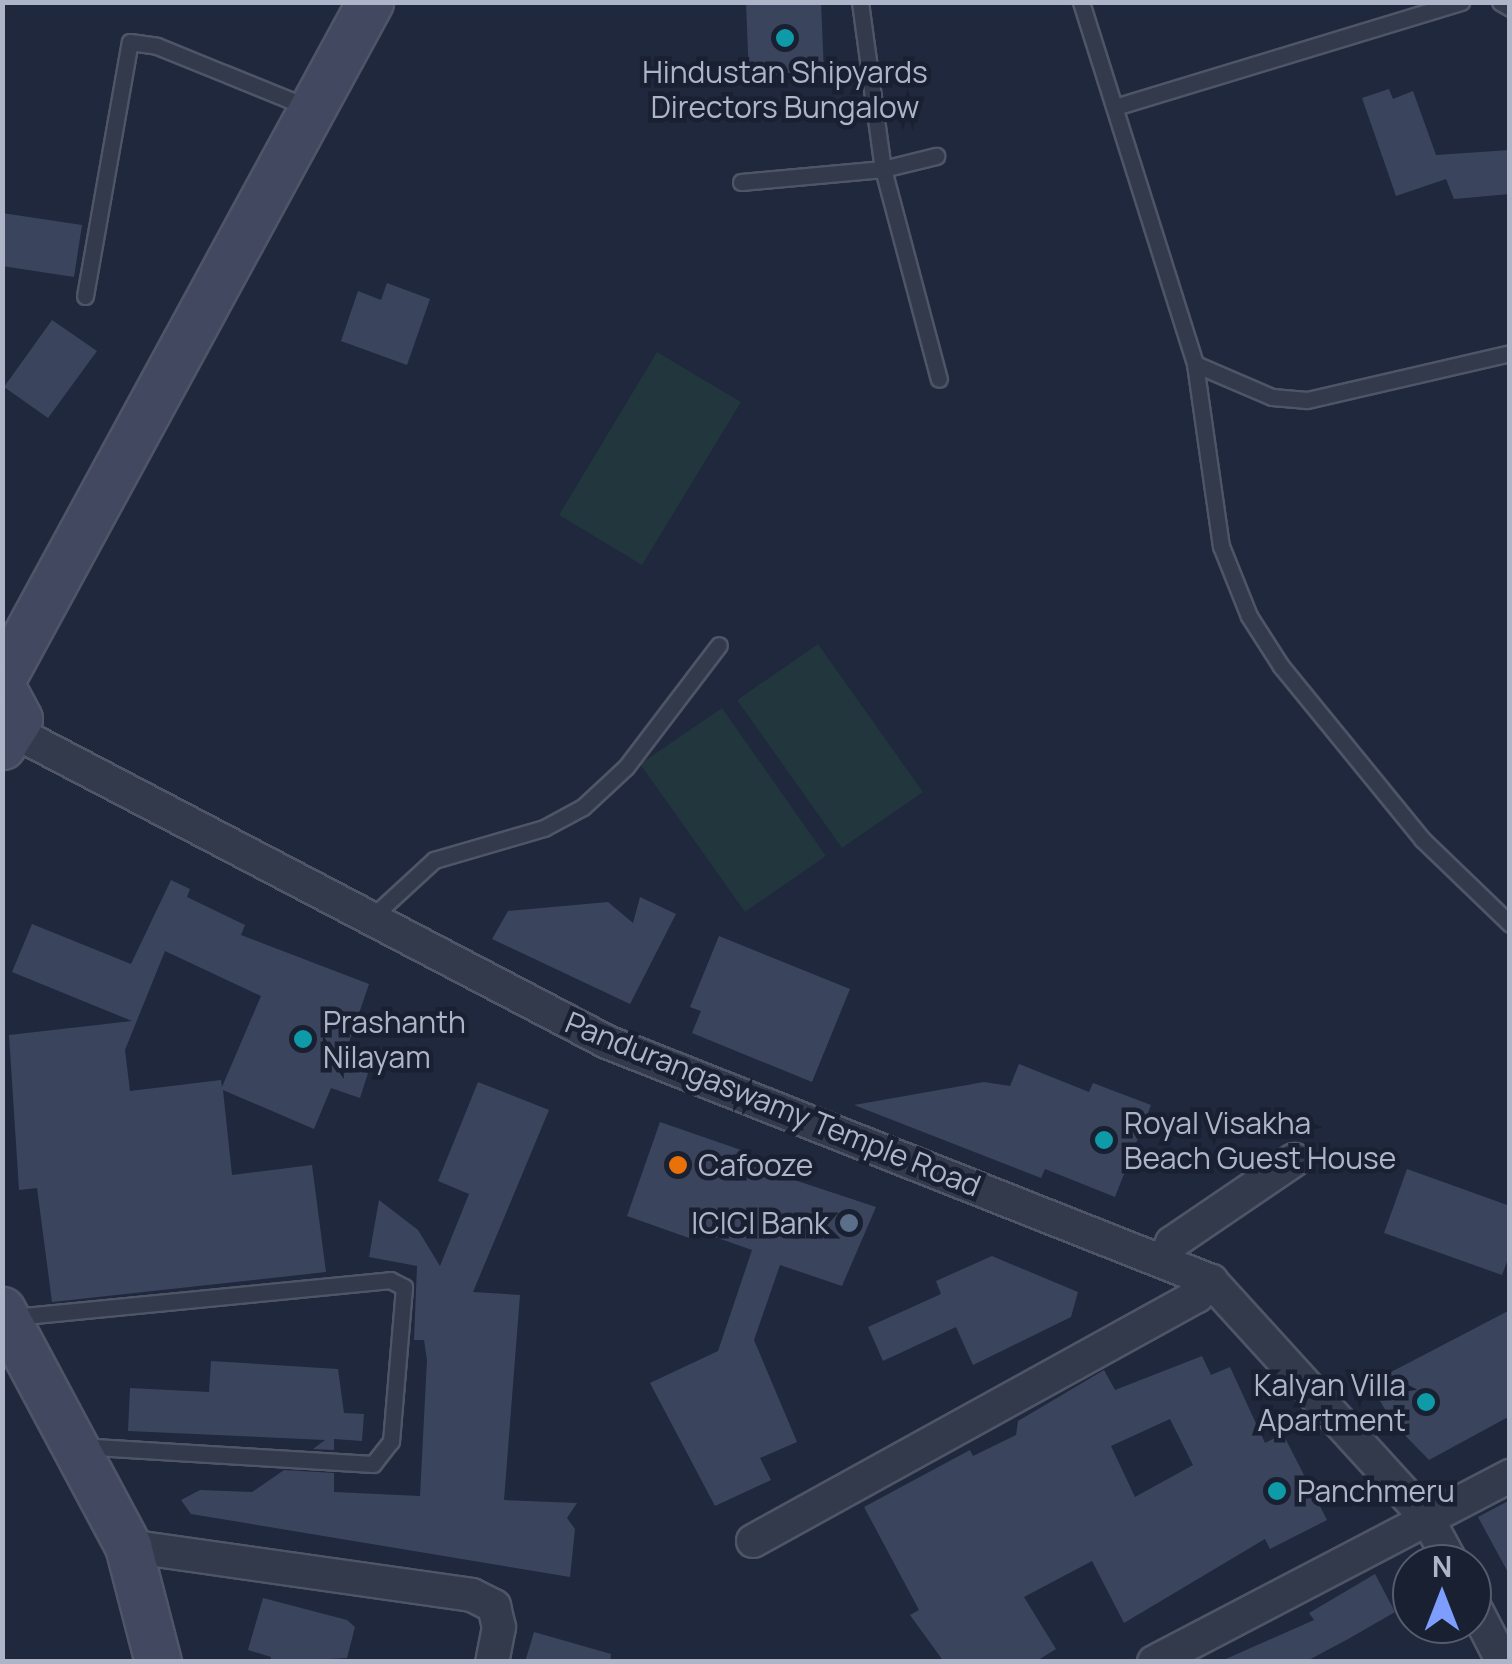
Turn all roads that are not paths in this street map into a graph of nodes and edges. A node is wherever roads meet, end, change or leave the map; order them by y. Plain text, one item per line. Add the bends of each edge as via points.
1 (370, 2) edge
2 (860, 2) edge
3 (1081, 2) edge
4 (1461, 2) edge
5 (1500, 2) edge
6 (1510, 8) edge
7 (1115, 106) junction
8 (315, 110) junction
9 (936, 156) dead end
10 (884, 169) junction
11 (740, 182) dead end
12 (85, 296) dead end
13 (1510, 353) edge
14 (1195, 364) junction
15 (938, 379) dead end
16 (719, 645) dead end
17 (2, 679) edge
18 (2, 688) edge
19 (9, 739) edge
20 (372, 918) junction
21 (1510, 924) edge
22 (1294, 1160) dead end
23 (1164, 1261) junction
24 (1211, 1281) junction
25 (4, 1314) edge
26 (72, 1446) junction
27 (1510, 1476) edge
28 (1427, 1518) junction
29 (753, 1542) dead end
30 (1441, 1544) edge
31 (128, 1546) junction
32 (158, 1662) edge
33 (492, 1662) edge
34 (1154, 1662) edge

1 - 8 street
2 - 10 lane
3 - 7 lane
4 - 7 lane
5 - 6 lane
7 - 14 lane
8 - 12 lane via 157,46 130,42
8 - 17 street
9 - 10 lane
10 - 11 lane
10 - 15 lane
13 - 14 lane via 1306,400 1272,398
14 - 21 lane via 1221,546 1249,616 1280,666 1422,839
16 - 20 lane via 637,754 582,807 544,828 434,860
18 - 19 street via 17,705
19 - 20 street, Pandurangaswamy Temple Road
20 - 23 street, Pandurangaswamy Temple Road via 608,1042
22 - 23 street via 1172,1243
23 - 24 street, Pandurangaswamy Temple Road
24 - 28 street, Pandurangaswamy Temple Road
24 - 29 street via 1197,1296
25 - 26 street
25 - 26 lane via 390,1280 404,1287 392,1441 373,1464
26 - 31 street
27 - 28 street
28 - 30 street, Pandurangaswamy Temple Road
28 - 34 street
31 - 32 street
31 - 33 street via 472,1595 494,1606 499,1627

